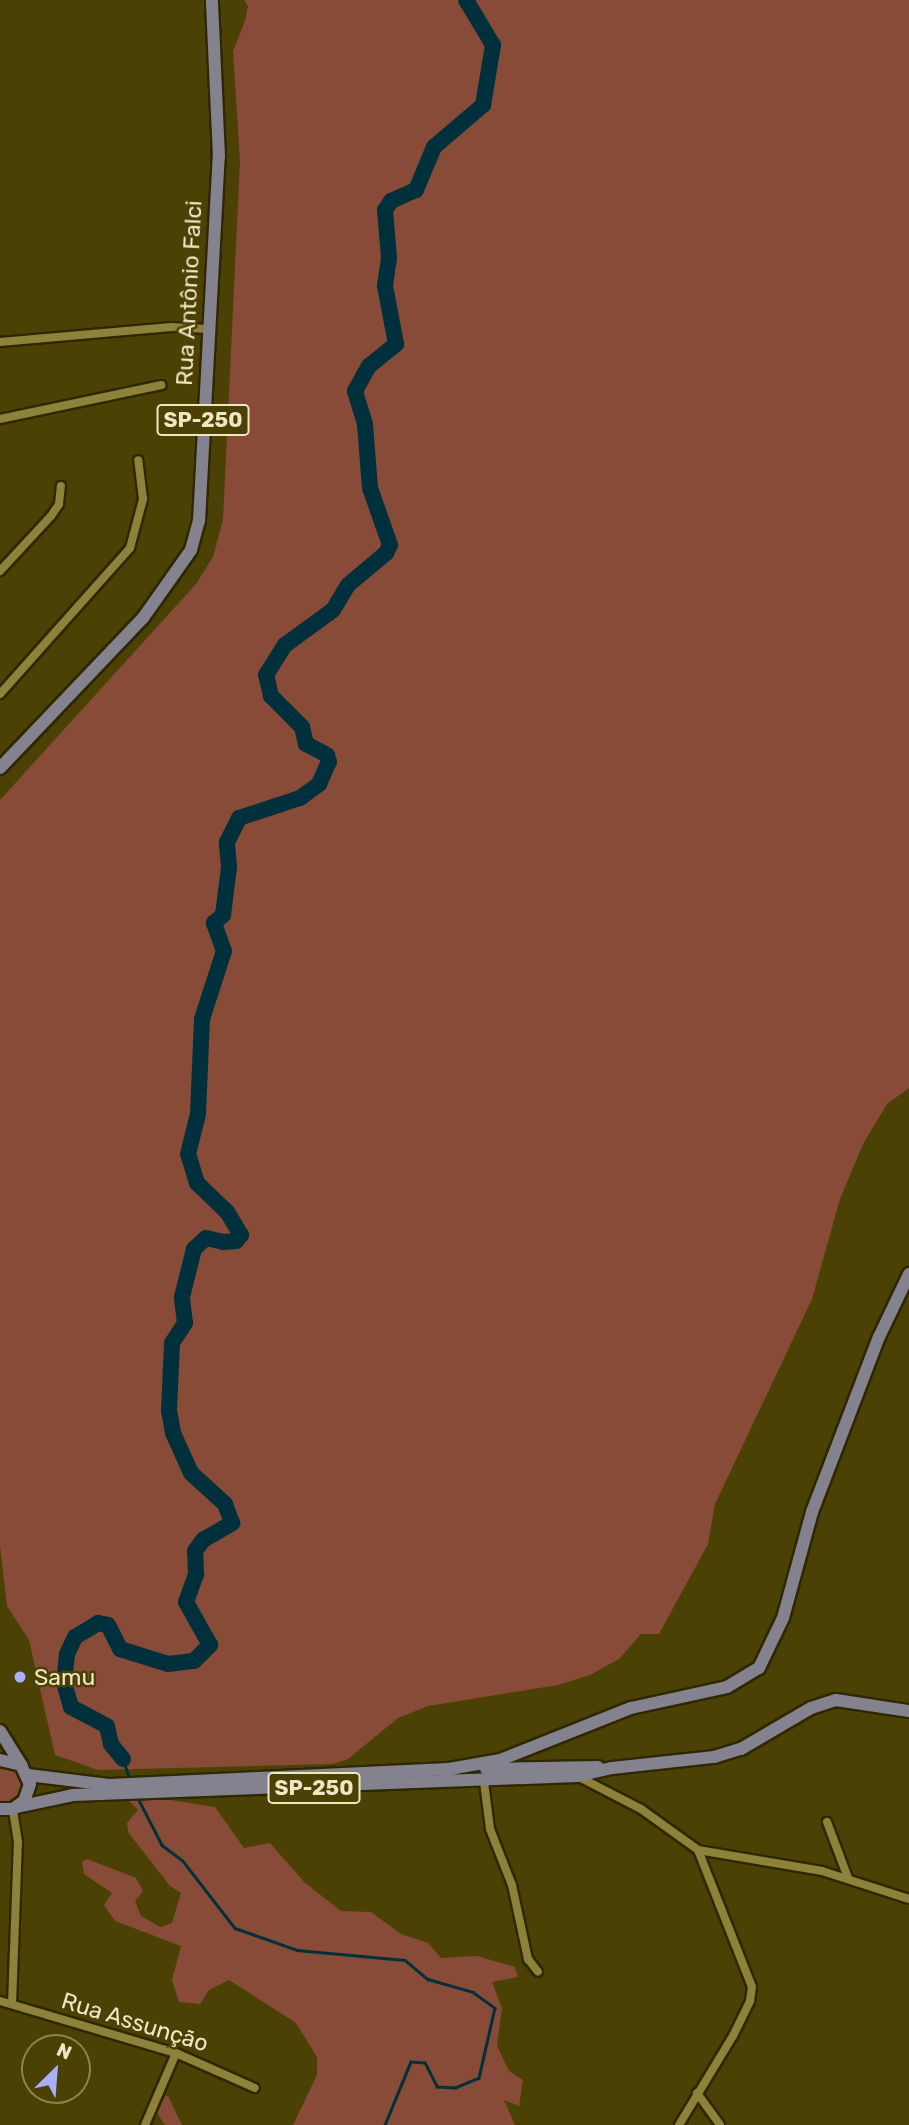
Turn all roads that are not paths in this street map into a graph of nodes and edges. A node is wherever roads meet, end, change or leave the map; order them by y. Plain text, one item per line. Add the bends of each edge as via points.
1 (212, 0) edge
2 (208, 329) junction
3 (0, 342) edge
4 (161, 384) dead end
5 (0, 419) edge
6 (138, 460) dead end
7 (61, 486) dead end
8 (0, 571) edge
9 (0, 694) edge
10 (0, 768) edge
11 (909, 1274) edge
12 (909, 1711) edge
13 (0, 1731) edge
14 (546, 1742) junction
15 (0, 1760) edge
16 (509, 1768) junction
17 (612, 1768) junction
18 (449, 1769) junction
19 (25, 1770) junction
20 (577, 1776) junction
21 (484, 1782) junction
22 (410, 1784) junction
23 (10, 1808) edge
24 (827, 1822) dead end
25 (698, 1850) junction
26 (848, 1878) junction
27 (909, 1899) edge
28 (538, 1972) dead end
29 (0, 2001) edge
30 (12, 2004) junction
31 (176, 2053) junction
32 (255, 2088) dead end
33 (697, 2093) junction
34 (145, 2125) edge
35 (679, 2125) edge
36 (720, 2125) edge

1 - 2 main road, Rua Antônio Falci / SP-250 via 219,157
2 - 3 street via 171,327
2 - 10 main road, Rua Antônio Falci / SP-250 via 199,521 191,550 143,618
4 - 5 street
6 - 9 street via 143,499 130,548
7 - 8 street via 51,516
11 - 14 main road via 879,1337 812,1512 783,1618 759,1668 727,1687 631,1708
12 - 17 main road, SP-250 via 836,1700 811,1708 732,1752 693,1762
13 - 19 main road
14 - 16 main road
14 - 18 main road via 500,1760
15 - 19 main road, SP-250
16 - 17 main road, SP-250
16 - 18 main road, SP-250
16 - 22 main road
17 - 20 main road, SP-250
18 - 19 main road, SP-250 via 110,1785
19 - 23 main road via 29,1793
20 - 21 main road, SP-250
20 - 25 street via 641,1809
21 - 22 main road, SP-250
21 - 28 street via 490,1829 512,1885 528,1959
22 - 23 main road, SP-250 via 73,1795
23 - 30 street via 18,1842
24 - 26 street
25 - 26 street
25 - 33 street via 752,1987 745,2012
26 - 27 street
29 - 30 street, Rua Assunção
30 - 31 street, Rua Assunção
31 - 32 street, Rua Assunção
31 - 34 street
33 - 35 street
33 - 36 street

